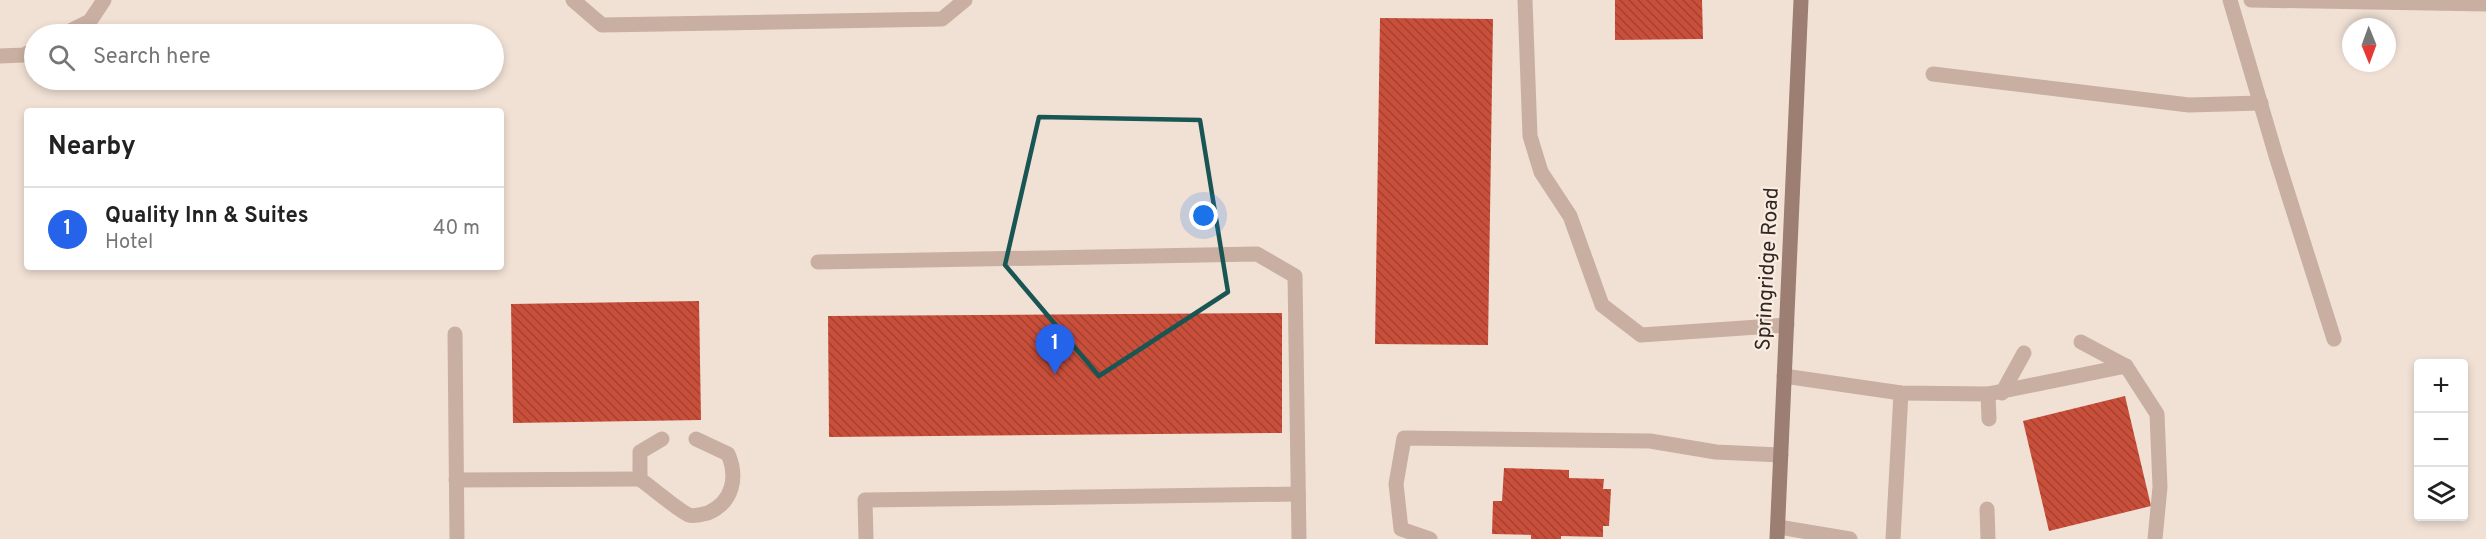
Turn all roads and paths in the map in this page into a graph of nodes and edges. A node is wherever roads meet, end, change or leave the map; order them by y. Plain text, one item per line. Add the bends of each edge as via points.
1 (104, 0) edge
2 (573, 0) edge
3 (965, 0) edge
4 (1525, 0) edge
5 (1801, 0) edge
6 (2230, 0) edge
7 (2251, 0) edge
8 (2486, 4) edge
9 (84, 24) edge
10 (24, 55) edge
11 (0, 56) edge
12 (1932, 74) dead end
13 (2260, 103) junction
14 (818, 262) dead end
15 (1787, 325) junction
16 (455, 334) dead end
17 (2334, 339) dead end
18 (2081, 342) dead end
19 (2024, 353) dead end
20 (2126, 366) junction
21 (1784, 376) junction
22 (1901, 393) junction
23 (1995, 394) junction
24 (1989, 420) dead end
25 (662, 439) dead end
26 (696, 439) dead end
27 (1781, 455) junction
28 (640, 479) junction
29 (456, 480) junction
30 (1298, 494) junction
31 (1987, 509) dead end
32 (1777, 533) edge
33 (1425, 538) edge
34 (457, 539) edge
35 (866, 539) edge
36 (1299, 539) edge
37 (1850, 539) edge
38 (1893, 539) edge
39 (1988, 539) edge
40 (2155, 539) edge

1 - 9 street
2 - 3 street via 602,25 942,19
4 - 15 street via 1530,136 1541,172 1570,216 1602,305 1641,335
5 - 15 main road, Springridge Road
6 - 13 street
7 - 8 street
10 - 11 street
12 - 13 street via 2189,105
13 - 17 street
14 - 30 street via 1257,254 1295,276
15 - 21 main road, Springridge Road
16 - 29 street
18 - 20 street
19 - 23 street
20 - 23 street
20 - 40 street via 2157,414 2160,487
21 - 22 street
21 - 27 main road, Springridge Road
22 - 23 street
22 - 38 street
23 - 24 street
25 - 28 street via 640,452
26 - 28 street via 728,454 733,466 731,490 715,510 690,515
27 - 32 main road, Springridge Road
27 - 33 street via 1716,452 1650,441 1404,438 1396,484 1401,529
28 - 29 street
29 - 34 street
30 - 35 street via 865,500
30 - 36 street
31 - 39 street
32 - 37 street

